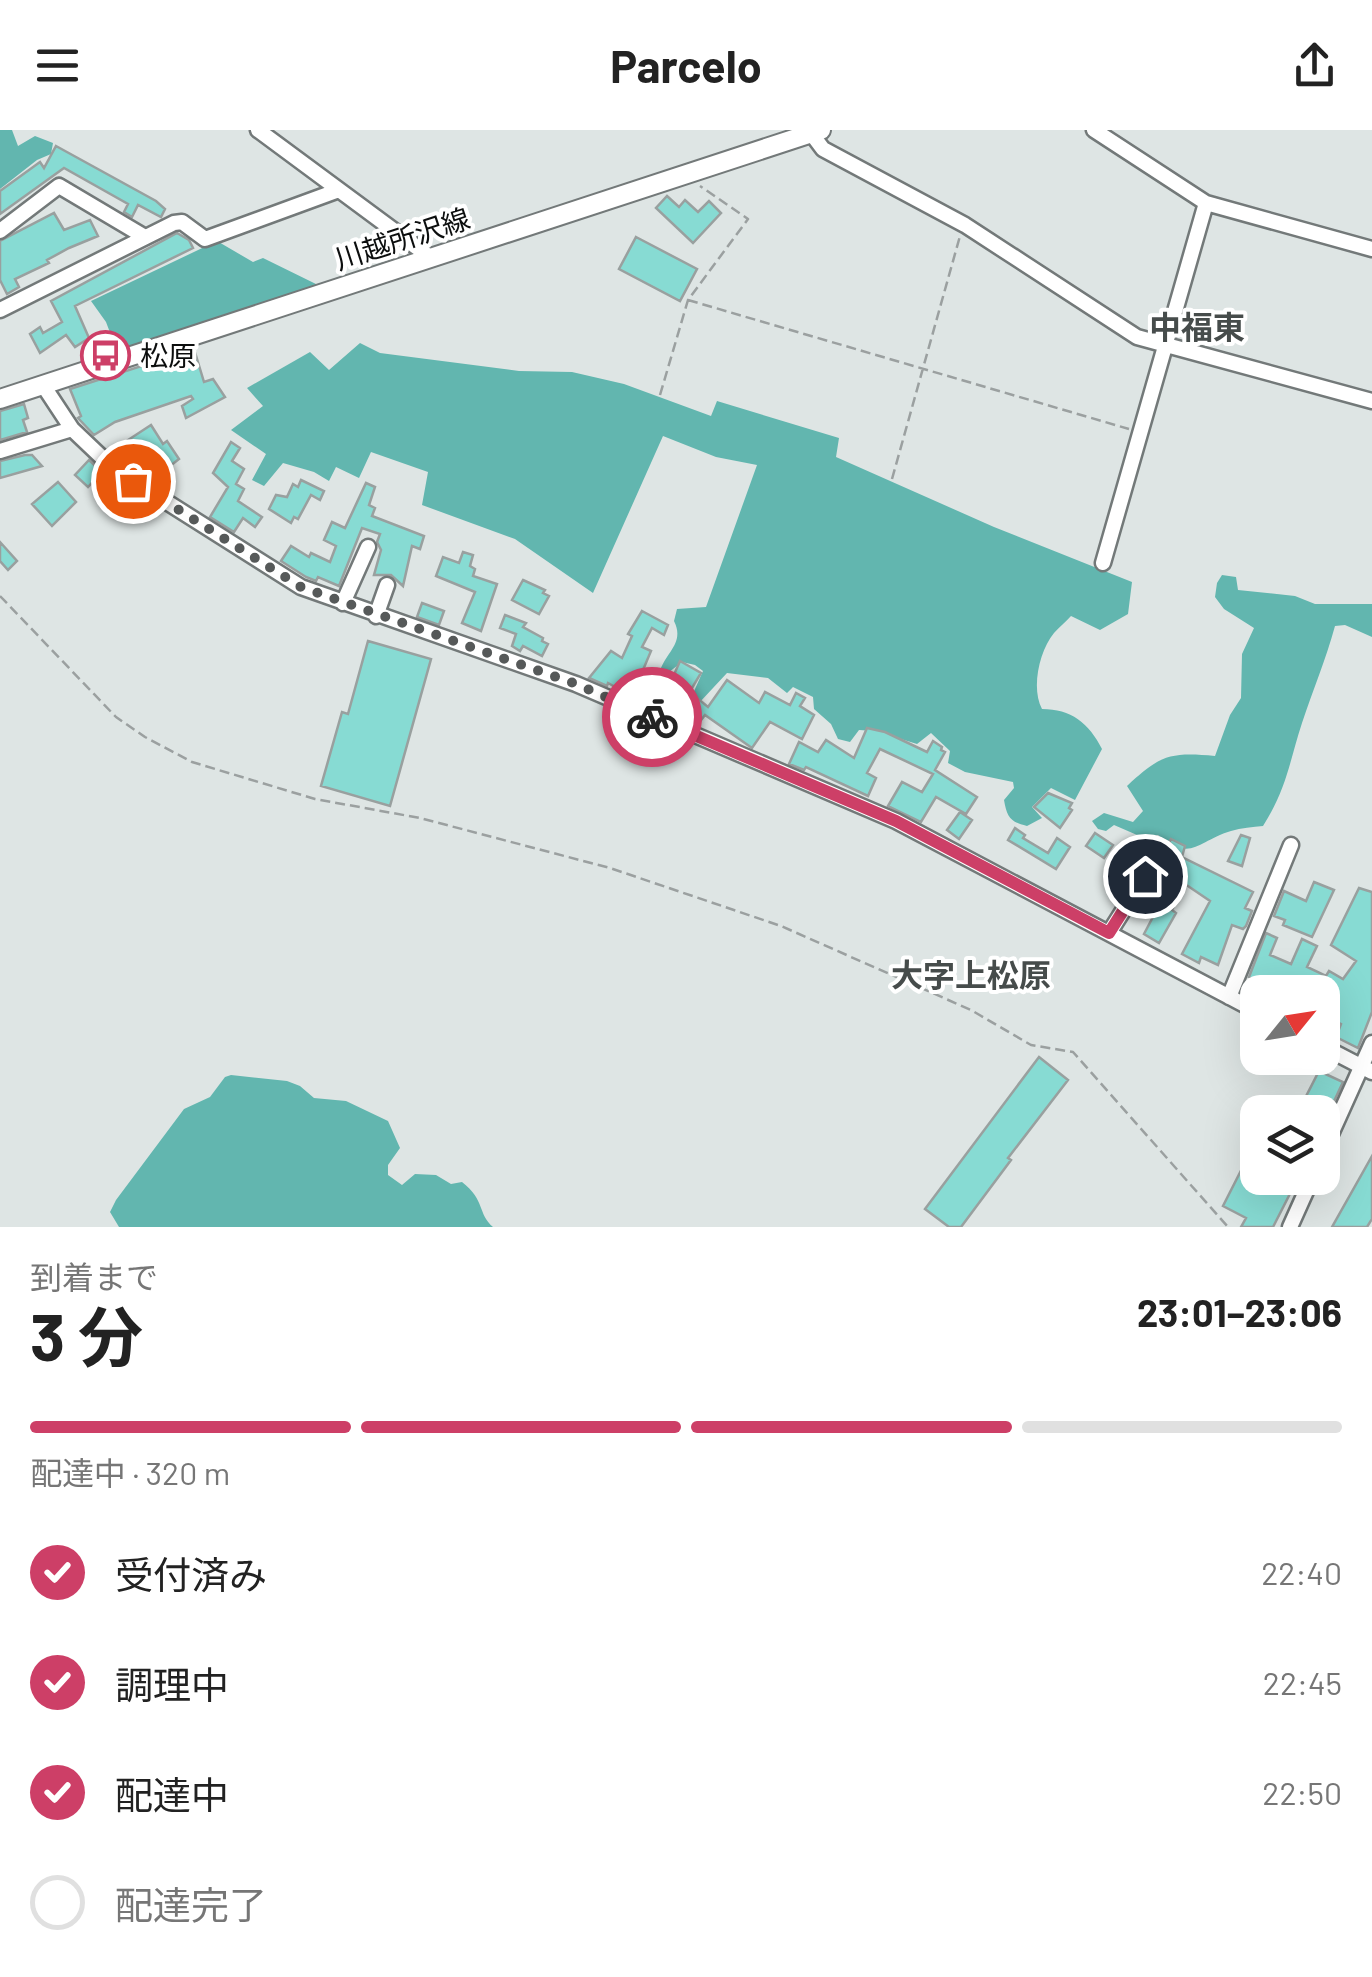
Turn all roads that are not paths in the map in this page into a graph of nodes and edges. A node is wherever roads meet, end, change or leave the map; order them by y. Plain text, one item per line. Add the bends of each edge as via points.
1 (258, 130) edge
2 (1094, 130) edge
3 (816, 132) edge
4 (339, 190) junction
5 (1206, 203) junction
6 (0, 231) edge
7 (145, 237) junction
8 (1372, 250) edge
9 (431, 258) junction
10 (0, 310) edge
11 (1165, 344) junction
12 (43, 385) junction
13 (0, 399) edge
14 (1372, 401) edge
15 (72, 429) junction
16 (0, 451) edge
17 (368, 547) dead end
18 (1103, 563) dead end
19 (387, 586) dead end
20 (343, 604) junction
21 (376, 616) junction
22 (1291, 845) dead end
23 (1145, 876) dead end
24 (1109, 933) junction
25 (1229, 996) junction
26 (1240, 1002) edge
27 (1372, 1043) edge
28 (1340, 1055) edge
29 (1367, 1069) edge
30 (1340, 1120) edge
31 (1304, 1195) edge
32 (1290, 1227) edge

1 - 4 street
2 - 5 street
3 - 9 main road, 川越所沢線
3 - 11 street via 823,149 965,225 1137,337
4 - 7 street via 205,239 182,222
4 - 9 street
5 - 8 street
5 - 11 street
6 - 7 street via 59,186
7 - 10 street
9 - 12 main road, 川越所沢線
11 - 14 street
11 - 18 street
12 - 13 main road, 川越所沢線
12 - 15 street
15 - 16 street
15 - 20 street via 154,495 301,587
17 - 20 street
19 - 21 street
20 - 21 street
21 - 24 street via 576,684 896,821
22 - 25 street
23 - 24 street
24 - 25 street
25 - 26 street
27 - 29 street
28 - 29 street
29 - 30 street
31 - 32 street

